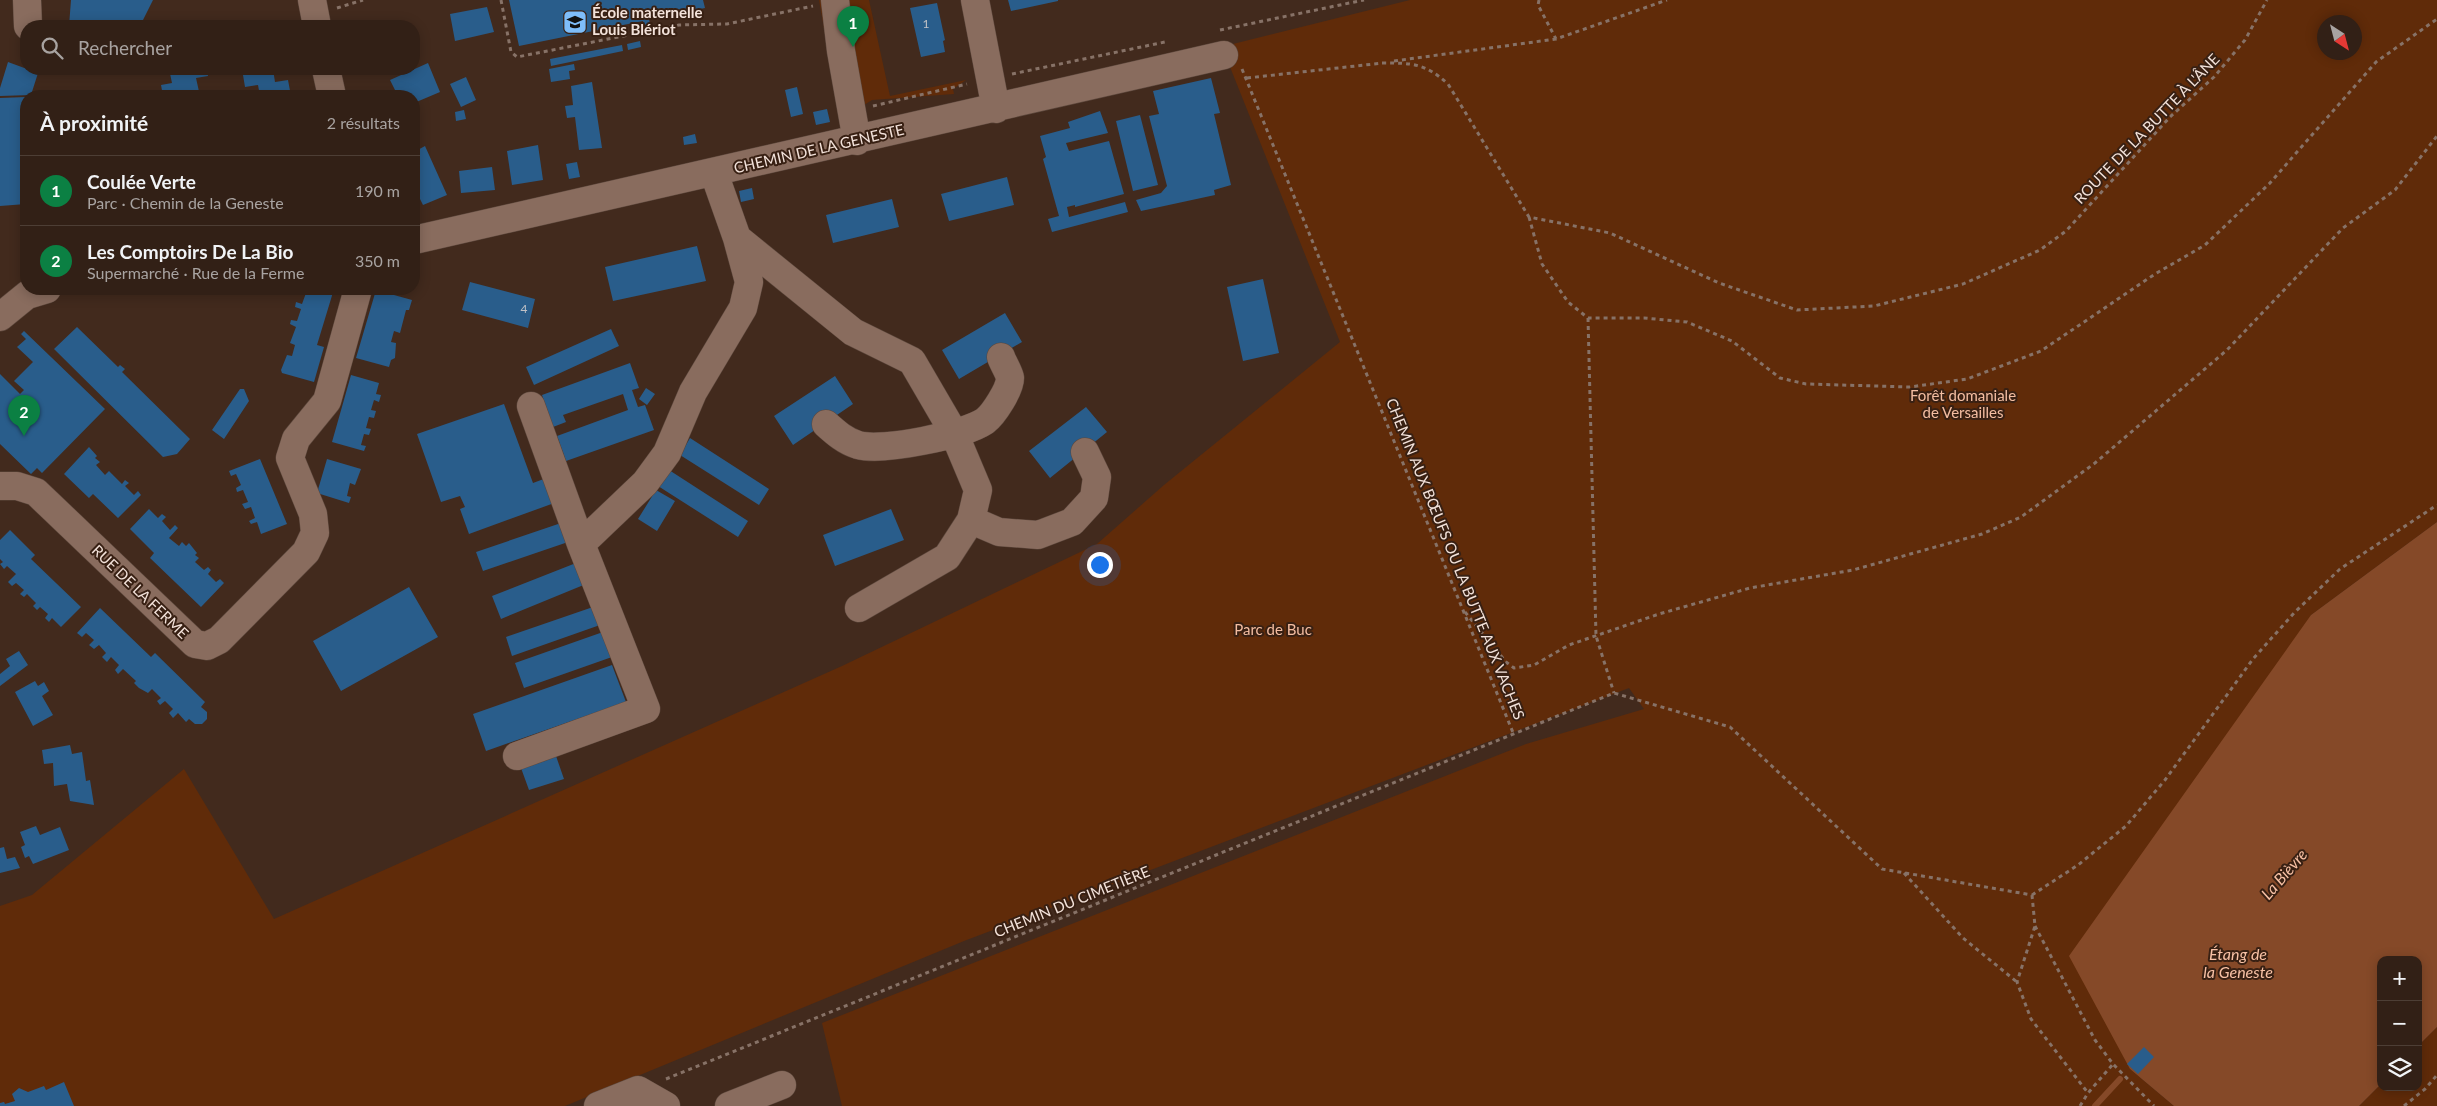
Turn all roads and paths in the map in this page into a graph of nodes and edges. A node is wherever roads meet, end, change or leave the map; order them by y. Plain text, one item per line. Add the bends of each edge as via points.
1 (27, 0) edge
2 (294, 0) edge
3 (311, 0) edge
4 (501, 0) edge
5 (975, 0) edge
6 (1539, 0) edge
7 (1666, 0) edge
8 (2267, 0) edge
9 (826, 7) edge
10 (2437, 19) edge
11 (28, 20) edge
12 (316, 20) edge
13 (1556, 39) junction
14 (1224, 56) joint
15 (1382, 63) junction
16 (327, 75) edge
17 (990, 78) junction
18 (1247, 78) junction
19 (331, 90) edge
20 (996, 109) junction
21 (851, 111) junction
22 (2437, 136) edge
23 (857, 141) junction
24 (714, 173) junction
25 (1530, 217) junction
26 (736, 238) junction
27 (420, 239) edge
28 (27, 295) edge
29 (356, 295) edge
30 (0, 318) edge
31 (1588, 318) junction
32 (1001, 357) dead end
33 (531, 406) dead end
34 (826, 424) dead end
35 (954, 433) junction
36 (1084, 452) dead end
37 (0, 486) edge
38 (2437, 506) edge
39 (971, 520) junction
40 (581, 544) junction
41 (860, 608) dead end
42 (1464, 612) junction
43 (1596, 636) junction
44 (1614, 694) junction
45 (1514, 736) junction
46 (517, 756) dead end
47 (1902, 872) junction
48 (2032, 895) junction
49 (2035, 926) junction
50 (2017, 982) junction
51 (2113, 1064) junction
52 (2437, 1075) edge
53 (782, 1085) dead end
54 (638, 1090) junction
55 (2088, 1093) junction
56 (598, 1106) edge
57 (666, 1106) edge
58 (730, 1106) edge
59 (2080, 1106) edge
60 (2154, 1106) edge
61 (2404, 1106) edge

1 - 11 street
2 - 3 street
3 - 12 street
4 - 9 path via 511,52 517,57 679,25 728,24 814,5
5 - 17 street
6 - 13 path via 1538,5
7 - 13 path
8 - 25 path, ROUTE DE LA BUTTE À L'ÂNE via 2245,40 2214,77 2170,117 2066,231 2040,250 1963,284 1874,306 1798,310 1718,284 1610,233
9 - 21 street
10 - 31 path via 2376,62 2269,184 2205,245 2155,274 2040,351 1968,379 1910,387 1806,384 1780,378 1732,341 1687,322
13 - 15 path
14 - 18 path, CHEMIN AUX BŒUFS OU LA BUTTE AUX VACHES via 1235,53
14 - 20 street, CHEMIN DE LA GENESTE
15 - 18 path
15 - 25 path via 1406,63 1432,70 1448,84
16 - 19 street
17 - 20 street
17 - 21 path
18 - 42 path, CHEMIN AUX BŒUFS OU LA BUTTE AUX VACHES
20 - 23 street, CHEMIN DE LA GENESTE
21 - 23 street
22 - 43 path via 2395,190 2343,228 2227,350 2095,463 2021,518 1963,539 1853,570 1750,588
23 - 24 street, CHEMIN DE LA GENESTE
24 - 26 street
24 - 27 street, CHEMIN DE LA GENESTE
25 - 31 path via 1542,264 1568,302
26 - 35 street via 853,332 912,361
26 - 40 street via 749,282 744,308 693,392 667,453 645,483
28 - 30 street
29 - 37 street, RUE DE LA FERME via 327,401 296,439 290,458 313,514 315,533 306,552 219,640 207,646 195,644 36,492 17,486
31 - 43 path
32 - 35 street via 1010,378 1004,398 986,420
33 - 40 street
34 - 35 street via 842,438 859,446 892,447
35 - 39 street via 978,490
36 - 39 street via 1097,477 1094,498 1072,522 1038,535 999,532
38 - 48 path via 2340,569 2327,581 2253,659 2165,780 2126,826 2078,865
39 - 41 street via 947,557
40 - 46 street via 646,709
42 - 43 path via 1514,668 1534,665 1568,645
42 - 45 path, CHEMIN AUX BŒUFS OU LA BUTTE AUX VACHES
43 - 44 path
44 - 45 path, CHEMIN AUX BŒUFS OU LA BUTTE AUX VACHES
44 - 47 path via 1730,727 1882,869
45 - 54 path, CHEMIN DU CIMETIÈRE
47 - 48 path
47 - 50 path via 1964,938
48 - 49 path
49 - 50 path
49 - 51 path via 2095,1040
50 - 55 path via 2031,1019
51 - 55 path
51 - 60 path
52 - 61 path
53 - 58 street
54 - 56 street
54 - 57 street
55 - 59 path

